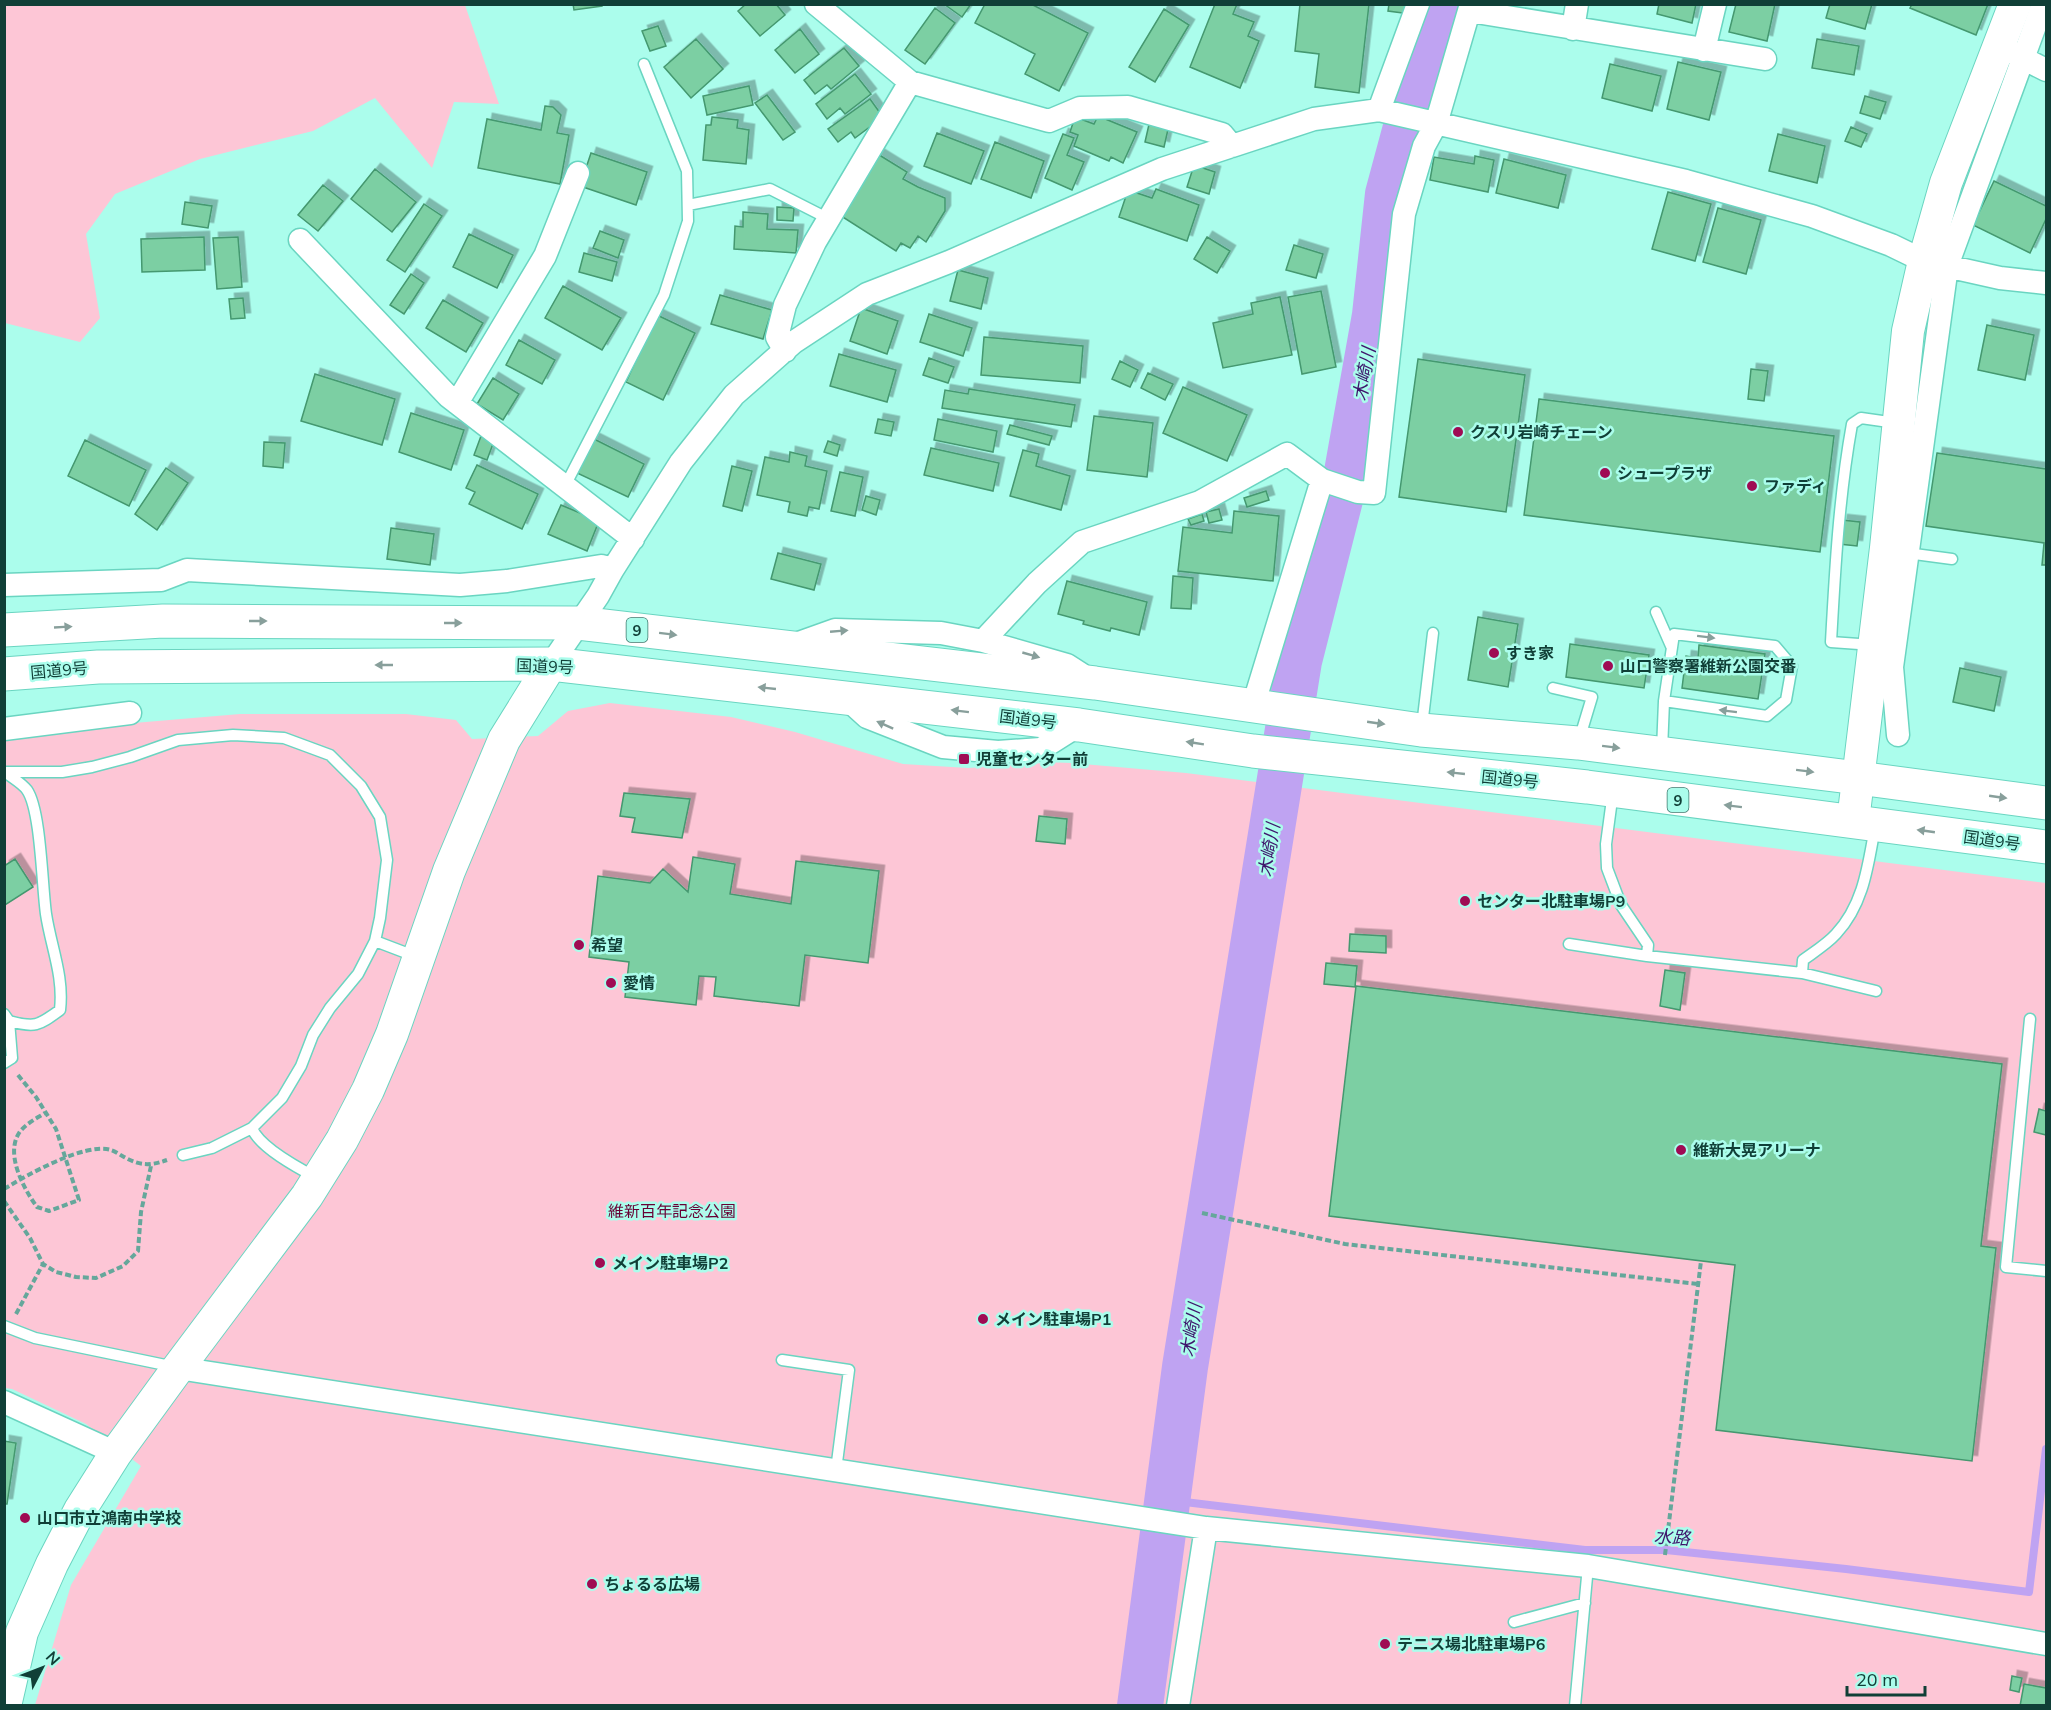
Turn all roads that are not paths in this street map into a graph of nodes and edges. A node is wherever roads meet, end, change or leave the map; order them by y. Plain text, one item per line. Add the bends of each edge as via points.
1 (816, 4) edge
2 (1418, 4) edge
3 (1577, 4) edge
4 (1715, 4) edge
5 (2015, 4) edge
6 (2043, 4) edge
7 (1471, 8) edge
8 (1573, 28) junction
9 (1704, 50) junction
10 (2011, 52) junction
11 (1765, 59) dead end
12 (644, 64) dead end
13 (2046, 70) edge
14 (910, 82) junction
15 (1379, 110) junction
16 (1436, 124) junction
17 (1232, 146) junction
18 (578, 173) dead end
19 (687, 205) junction
20 (829, 219) junction
21 (300, 240) dead end
22 (1935, 263) junction
23 (2046, 284) edge
24 (784, 351) junction
25 (457, 403) junction
26 (1899, 423) junction
27 (1322, 480) junction
28 (565, 486) junction
29 (633, 539) junction
30 (1897, 551) junction
31 (1952, 559) dead end
32 (613, 569) junction
33 (4, 585) edge
34 (1656, 612) dead end
35 (578, 623) junction
36 (4, 630) edge
37 (1433, 633) dead end
38 (983, 641) junction
39 (1874, 645) junction
40 (1671, 646) junction
41 (783, 648) junction
42 (551, 664) junction
43 (4, 674) edge
44 (1095, 683) junction
45 (1553, 688) dead end
46 (1664, 701) junction
47 (1259, 707) junction
48 (130, 713) dead end
49 (4, 729) edge
50 (1421, 730) junction
51 (1898, 735) dead end
52 (1578, 743) junction
53 (1662, 754) junction
54 (5, 772) edge
55 (1858, 778) junction
56 (1613, 792) junction
57 (2046, 803) edge
58 (1864, 822) junction
59 (2046, 847) edge
60 (375, 941) junction
61 (1569, 944) dead end
62 (1647, 956) junction
63 (419, 958) junction
64 (1802, 973) junction
65 (1876, 991) dead end
66 (7, 1017) edge
67 (2030, 1019) dead end
68 (6, 1062) edge
69 (252, 1128) junction
70 (183, 1155) road end
71 (318, 1179) junction
72 (2046, 1271) edge
73 (7, 1327) edge
74 (782, 1360) dead end
75 (178, 1368) junction
76 (4, 1402) edge
77 (116, 1453) junction
78 (836, 1470) junction
79 (1206, 1528) junction
80 (1588, 1566) junction
81 (1585, 1603) junction
82 (1514, 1622) dead end
83 (2046, 1644) edge
84 (5, 1706) edge
85 (1178, 1706) edge
86 (1575, 1706) edge

1 - 14 street
2 - 15 street
3 - 8 street
4 - 9 street
5 - 10 street
6 - 10 street
7 - 8 street
7 - 16 street
8 - 9 street
9 - 11 street
10 - 13 street
10 - 22 street via 1946,183
12 - 19 lane via 687,171
14 - 17 street via 1049,121 1080,108 1128,107 1222,134
14 - 20 street
15 - 16 street
15 - 17 street via 1314,119
16 - 22 street via 1686,181 1812,216
16 - 27 street via 1424,146 1404,214 1374,493
17 - 24 street via 1162,169 867,294
18 - 25 street via 545,256
19 - 20 lane via 770,189
19 - 28 lane via 688,221 664,295
20 - 24 street via 785,305 777,337
21 - 25 street
22 - 23 street
22 - 26 street via 1908,331
22 - 30 street
24 - 29 street via 734,395 681,462
25 - 28 street
26 - 30 street
26 - 39 lane via 1861,418 1852,424 1846,457 1831,642
27 - 38 street via 1287,454 1200,502 1082,542
27 - 47 street
28 - 29 street
29 - 32 street
30 - 31 lane
30 - 39 street
30 - 51 street via 1892,667
32 - 33 street via 601,566 507,582 460,585 187,570 161,580
32 - 35 street
34 - 40 lane
36 -> 35 highway, 9 via 163,621
35 -> 41 highway, 9
35 - 42 street
37 - 50 lane
41 -> 38 street via 835,630 941,633
38 -> 44 street via 1067,665
39 - 55 street
40 - 46 lane
40 -> 46 lane via 1674,633 1775,646 1792,666 1786,700 1767,716
41 - 44 highway, 9
42 -> 43 highway, 国道9号 / 9 via 98,667
56 -> 42 highway, 国道9号 / 9
42 - 63 street via 504,741 449,871
44 - 47 highway, 9
45 - 52 lane via 1592,697
46 - 53 lane
47 -> 50 highway, 9
48 - 49 street
50 - 52 highway, 9
52 -> 53 highway, 9
53 -> 55 highway, 9
54 - 60 lane via 62,772 130,757 178,740 233,735 284,738 330,755 361,786 380,817 387,860
54 - 66 lane via 27,790 34,808 46,915 62,995 60,1010 31,1026
55 -> 57 highway, 9
55 - 58 street
58 -> 56 highway, 国道9号 / 9
56 - 62 lane via 1607,868 1622,905 1648,945
59 -> 58 highway, 国道9号 / 9
58 - 64 lane via 1865,884 1855,908 1836,934 1803,960
60 - 63 lane
60 - 69 lane via 358,974 313,1035 282,1098
61 - 62 lane
62 - 64 lane
63 - 71 street via 368,1090
64 - 65 lane
66 - 68 lane via 12,1058
67 - 72 lane via 2006,1267
69 - 70 lane via 212,1148
69 - 71 lane via 255,1136
71 - 75 street
73 - 75 lane via 36,1338
74 - 78 lane via 849,1370
75 - 77 street
75 - 78 street
76 - 77 street
77 - 84 street via 80,1509 22,1632
78 - 79 street
79 - 80 street
79 - 85 street
80 - 81 lane
80 - 83 street
81 - 82 lane
81 - 86 lane

